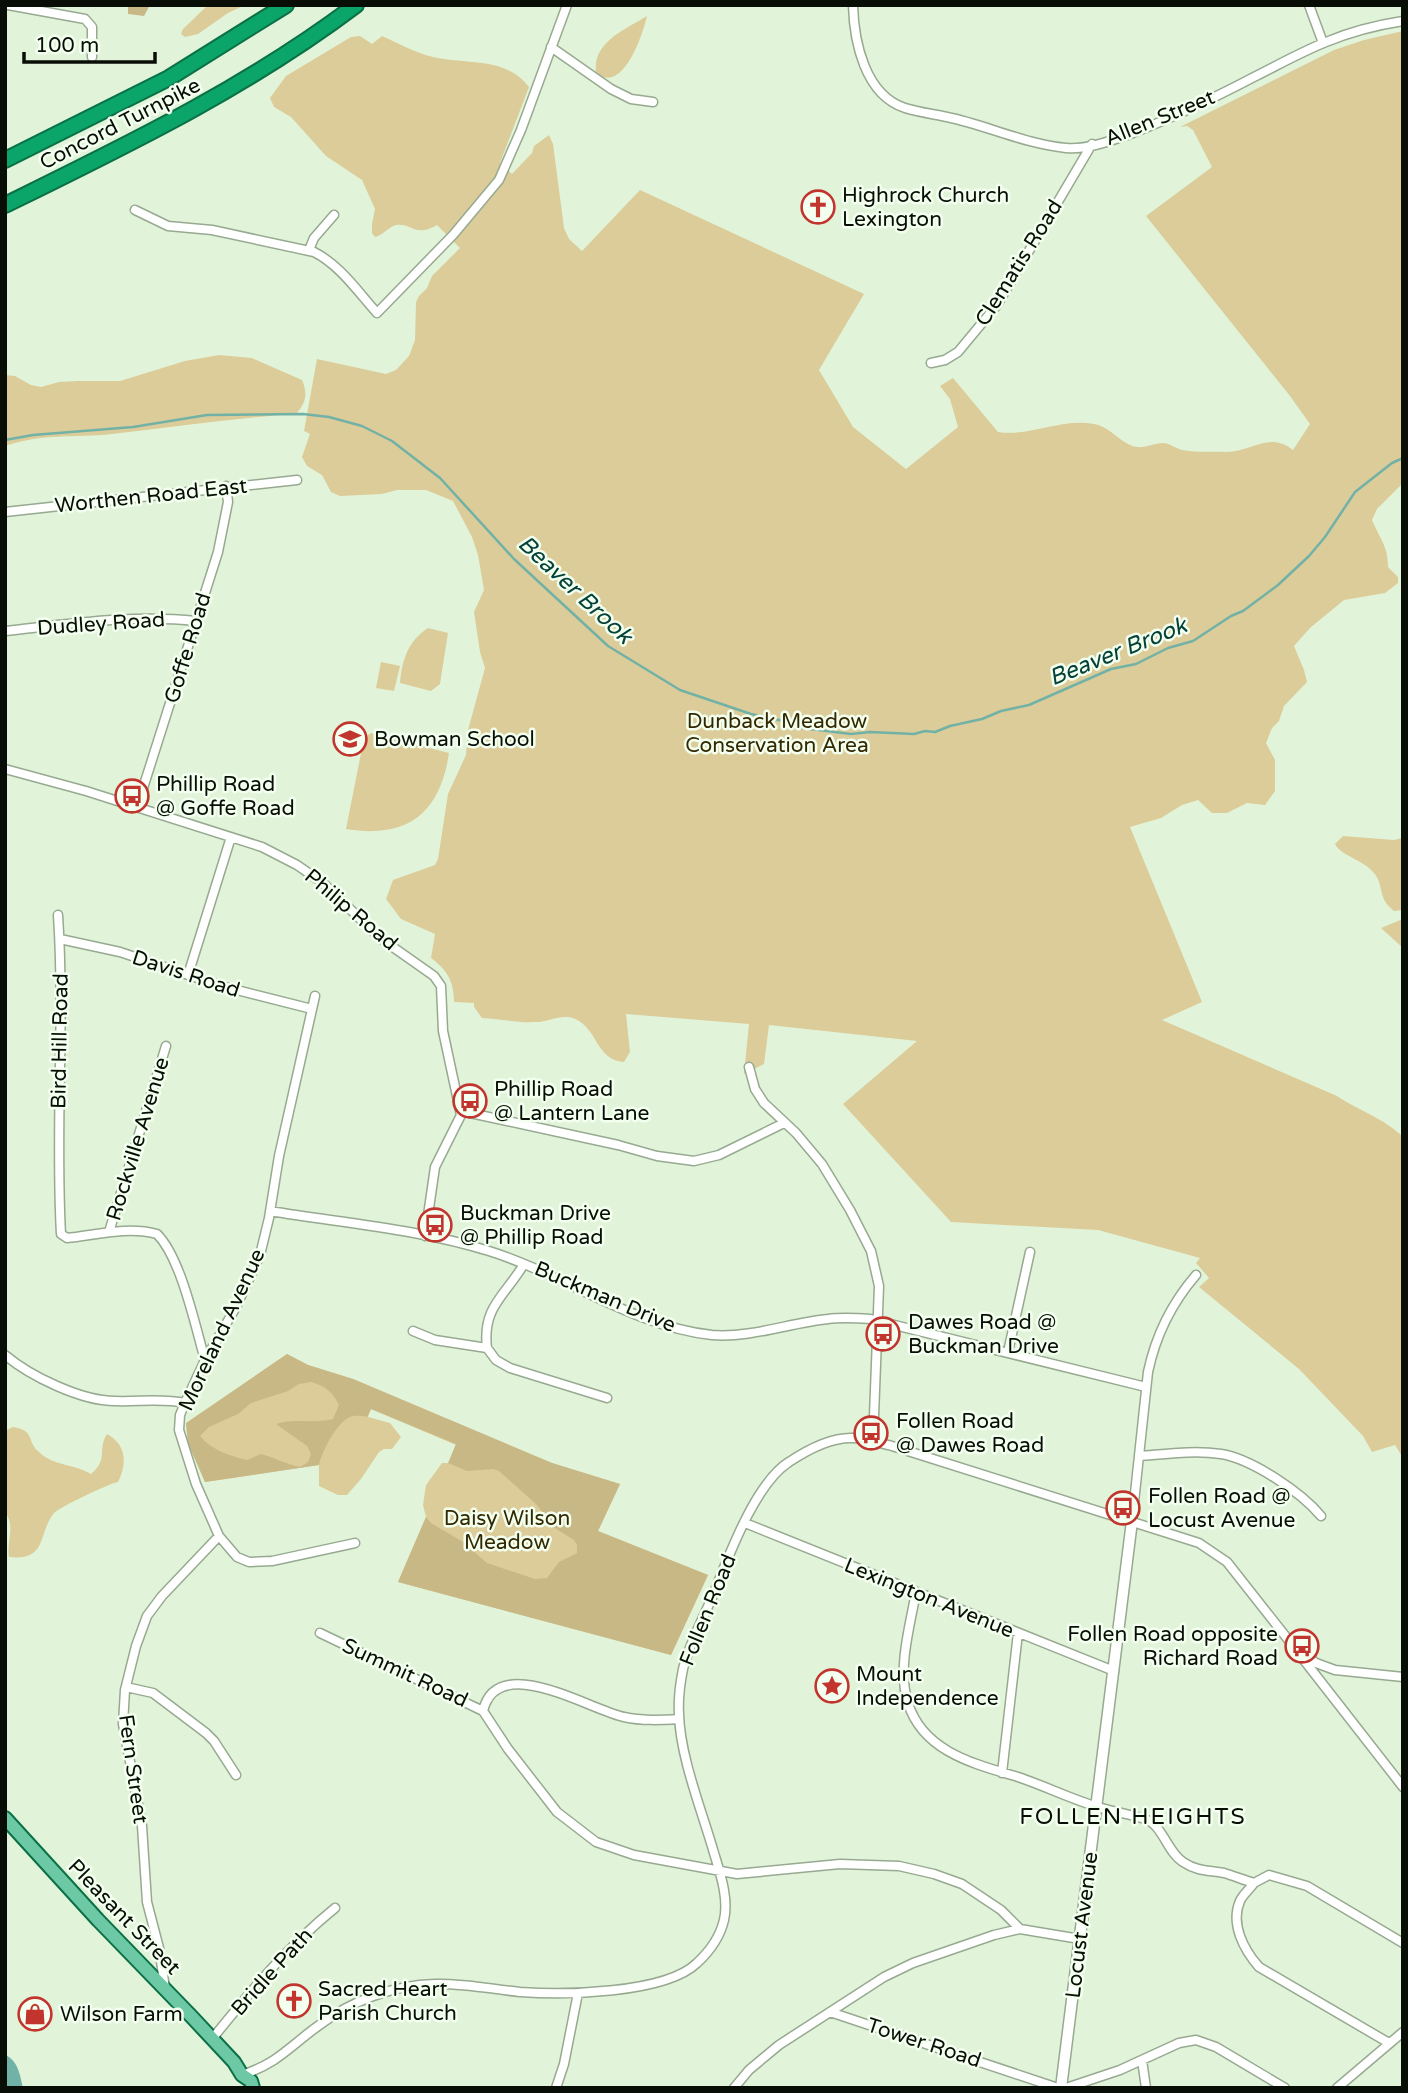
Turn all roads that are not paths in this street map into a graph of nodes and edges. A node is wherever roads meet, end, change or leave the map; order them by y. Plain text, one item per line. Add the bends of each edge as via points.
1 (8, 5) edge
2 (286, 5) edge
3 (356, 5) edge
4 (567, 5) edge
5 (853, 5) edge
6 (1309, 5) edge
7 (43, 8) edge
8 (1403, 21) edge
9 (1323, 43) junction
10 (551, 47) junction
11 (92, 57) dead end
12 (653, 102) dead end
13 (1091, 144) junction
14 (5, 160) edge
15 (5, 205) edge
16 (135, 210) dead end
17 (334, 215) dead end
18 (309, 250) junction
19 (931, 363) dead end
20 (297, 480) dead end
21 (226, 486) junction
22 (5, 512) edge
23 (196, 621) junction
24 (5, 631) edge
25 (5, 769) edge
26 (137, 807) junction
27 (231, 837) junction
28 (58, 915) dead end
29 (60, 939) junction
30 (188, 975) junction
31 (315, 996) dead end
32 (312, 1009) junction
33 (166, 1046) dead end
34 (750, 1067) dead end
35 (461, 1111) junction
36 (783, 1123) junction
37 (270, 1211) junction
38 (109, 1232) junction
39 (425, 1236) junction
40 (1030, 1252) dead end
41 (524, 1264) junction
42 (1196, 1275) dead end
43 (878, 1321) junction
44 (413, 1331) dead end
45 (487, 1348) junction
46 (1008, 1352) junction
47 (5, 1355) edge
48 (205, 1360) junction
49 (1146, 1387) junction
50 (607, 1398) dead end
51 (185, 1403) junction
52 (873, 1442) junction
53 (1139, 1456) junction
54 (1321, 1516) dead end
55 (1132, 1521) junction
56 (745, 1523) junction
57 (219, 1536) junction
58 (355, 1543) dead end
59 (916, 1592) junction
60 (320, 1633) dead end
61 (1018, 1633) junction
62 (1294, 1647) junction
63 (1114, 1671) junction
64 (1403, 1677) edge
65 (126, 1687) junction
66 (483, 1710) junction
67 (679, 1720) junction
68 (1002, 1773) junction
69 (236, 1775) dead end
70 (1403, 1787) edge
71 (1097, 1807) junction
72 (5, 1818) edge
73 (719, 1870) junction
74 (1254, 1883) junction
75 (335, 1908) dead end
76 (1020, 1929) junction
77 (1080, 1939) junction
78 (1403, 1943) edge
79 (166, 1990) junction
80 (578, 1993) junction
81 (830, 2012) junction
82 (1403, 2032) edge
83 (212, 2039) junction
84 (1389, 2043) junction
85 (1142, 2060) junction
86 (242, 2081) edge
87 (253, 2088) edge
88 (556, 2088) edge
89 (734, 2088) edge
90 (1062, 2088) edge
91 (1146, 2088) edge
92 (1284, 2088) edge
93 (1337, 2088) edge

1 - 7 street
2 - 14 highway, Concord Turnpike via 169,78
3 - 15 highway, Concord Turnpike via 209,102
4 - 10 street
5 - 13 street, Allen Street via 859,52 874,84 889,100 904,108 1042,144 1068,148
6 - 9 street
7 - 11 street via 88,20
8 - 9 street, Allen Street
9 - 13 street, Allen Street via 1155,124
10 - 12 street via 611,89 631,99
10 - 18 street via 499,180 377,313 325,258
13 - 19 street, Clematis Road via 997,305 958,352
16 - 18 street via 168,226
17 - 18 street
20 - 21 street, Worthen Road East
21 - 22 street, Worthen Road East
21 - 23 street, Goffe Road via 225,523
23 - 24 street, Dudley Road via 130,618
23 - 26 street, Goffe Road
25 - 26 street, Philip Road
26 - 27 street, Philip Road
27 - 30 street
27 - 35 street, Philip Road via 297,864 380,939 434,976 441,985 443,1031
28 - 29 street, Bird Hill Road
29 - 30 street, Davis Road via 120,952
29 - 38 street, Bird Hill Road via 61,1234 67,1238
30 - 32 street, Davis Road
31 - 32 street, Moreland Avenue
32 - 37 street, Moreland Avenue
33 - 38 street, Rockville Avenue
34 - 36 street via 755,1088
35 - 36 street via 694,1161 719,1155
35 - 39 street via 435,1167
36 - 43 street via 822,1164 871,1251 880,1286
37 - 39 street, Buckman Drive
37 - 48 street, Moreland Avenue via 250,1278
38 - 48 street via 146,1231 164,1241
39 - 41 street, Buckman Drive
40 - 46 street
41 - 43 street, Buckman Drive via 683,1330 725,1335 825,1319
41 - 45 street via 492,1310 485,1331
42 - 49 street, Locust Avenue via 1164,1320
43 - 46 street, Buckman Drive
43 - 52 street
44 - 45 street via 435,1340
45 - 50 street via 510,1368
46 - 49 street, Buckman Drive
47 - 51 street via 50,1382 98,1399
48 - 51 street, Moreland Avenue
49 - 53 street, Locust Avenue
51 - 57 street, Moreland Avenue via 180,1440
52 - 55 street, Follen Road
52 - 56 street, Follen Road via 851,1438 825,1443 787,1463 764,1488
53 - 54 street via 1195,1453 1239,1459 1311,1503
53 - 55 street, Locust Avenue
55 - 62 street, Follen Road via 1199,1543 1227,1562
55 - 63 street, Locust Avenue
56 - 59 street, Lexington Avenue
56 - 67 street, Follen Road via 684,1666
57 - 58 street via 237,1557 249,1562
57 - 65 street, Fern Street via 147,1616
59 - 61 street, Lexington Avenue
59 - 68 street via 904,1678 914,1720 950,1753
60 - 66 street, Summit Road
61 - 63 street, Lexington Avenue
61 - 68 street
62 - 64 street, Follen Road via 1335,1670
62 - 70 street
63 - 71 street, Locust Avenue
65 - 69 street via 153,1693 206,1733
65 - 79 street, Fern Street via 123,1724 142,1826 147,1902
66 - 67 street via 490,1694 500,1688 530,1685 624,1717
66 - 73 street, Summit Road via 557,1812 596,1842 634,1855
67 - 73 street, Follen Road
68 - 71 street
71 - 74 street via 1149,1820 1181,1862 1206,1873
71 - 77 street, Locust Avenue
72 - 79 main road, Pleasant Street
73 - 76 street, Summit Road via 737,1874 840,1864 898,1866 962,1884
73 - 80 street, Follen Road via 724,1918 714,1944 695,1966 670,1979
74 - 78 street via 1269,1875 1307,1886
74 - 84 street via 1240,1899 1236,1917 1248,1955 1259,1967
75 - 83 street, Bridle Path via 292,1946
76 - 77 street
76 - 81 street via 913,1963
77 - 90 street, Locust Avenue
79 - 83 main road, Pleasant Street
80 - 86 street, Follen Road via 466,1985 406,1987 354,2003
80 - 88 street
81 - 89 street via 779,2045
81 - 90 street, Tower Road
82 - 84 street
83 - 86 main road, Pleasant Street
84 - 93 street
85 - 90 street
85 - 91 street
85 - 92 street via 1196,2040
86 - 87 main road, Pleasant Street via 251,2081

